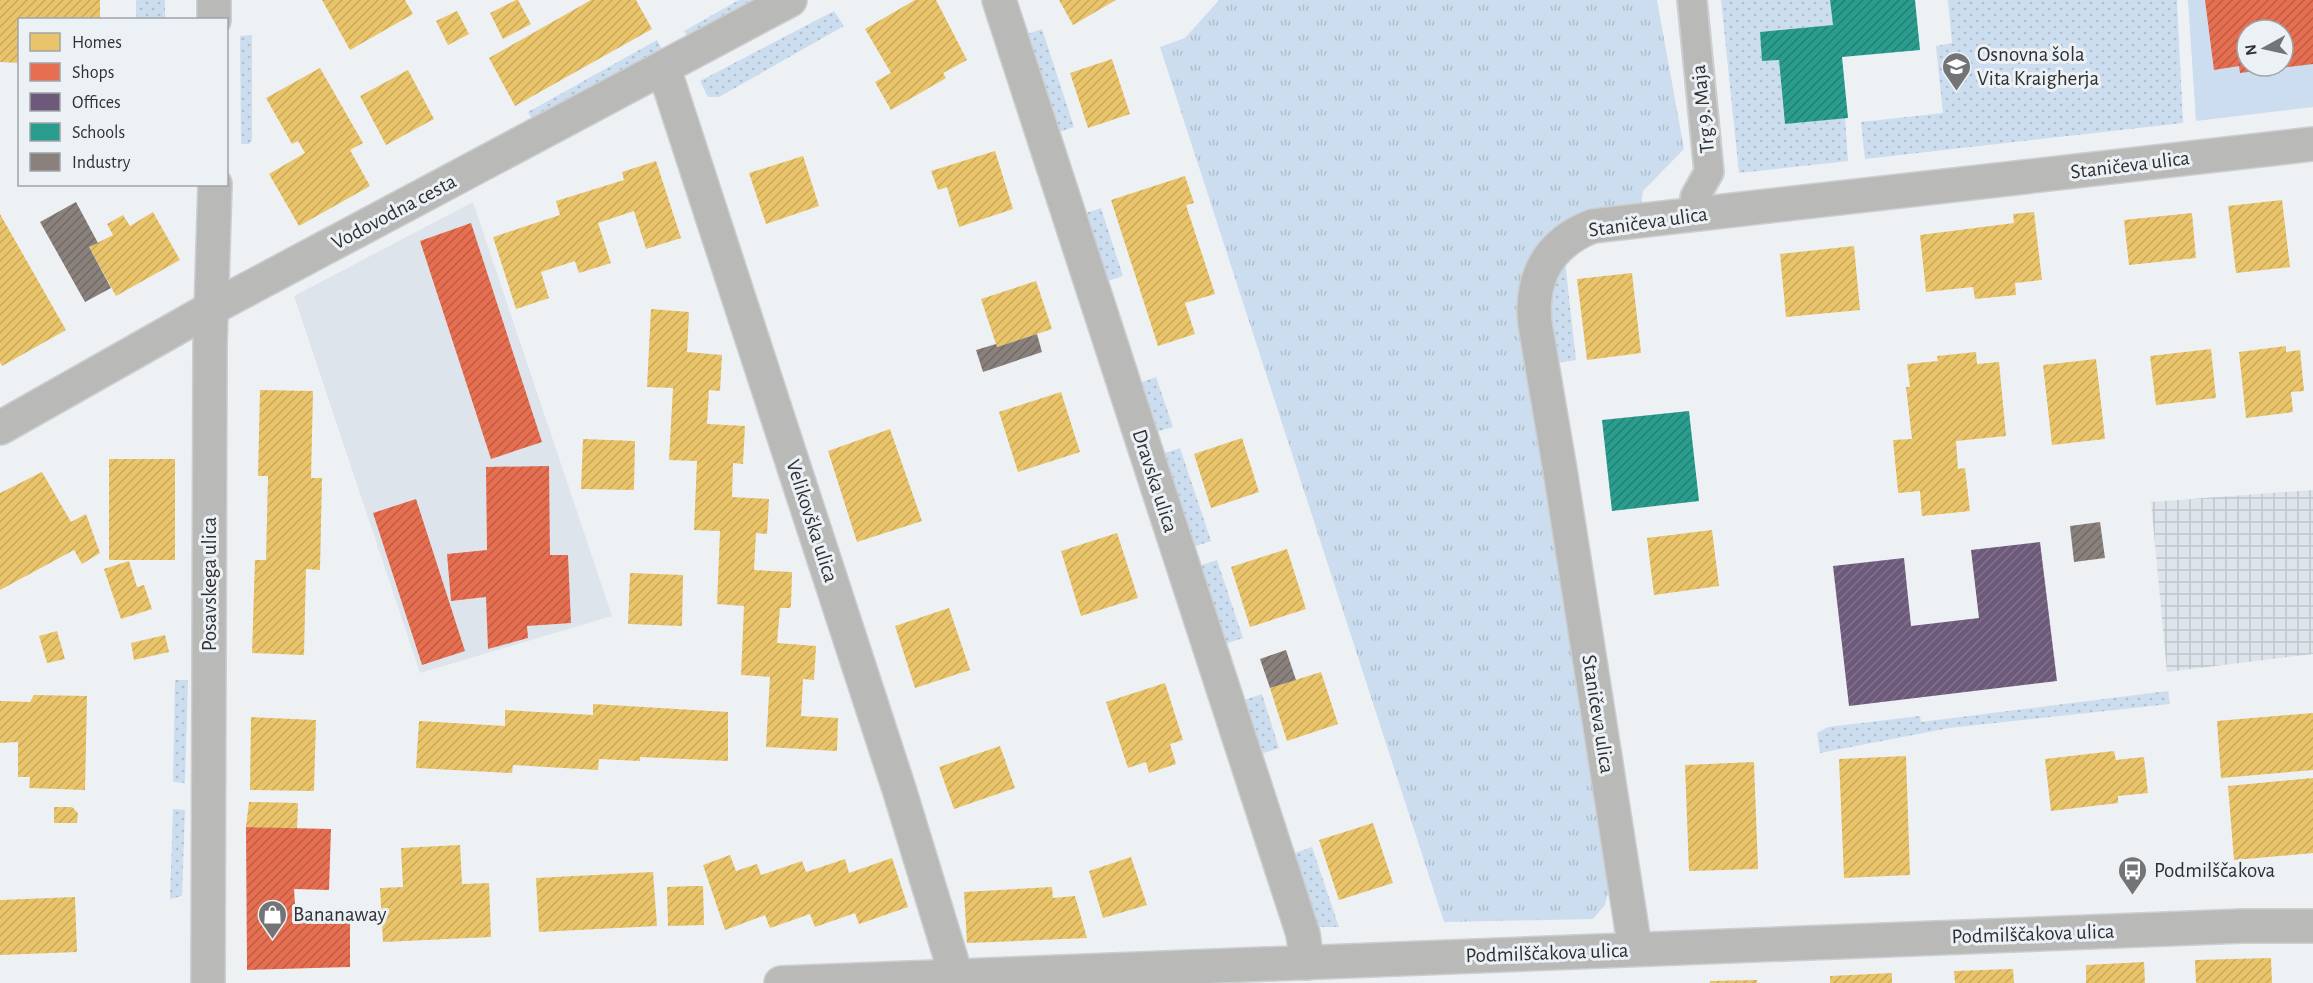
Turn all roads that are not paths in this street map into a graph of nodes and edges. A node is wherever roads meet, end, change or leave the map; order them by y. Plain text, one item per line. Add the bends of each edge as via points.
1 (214, 0) edge
2 (790, 0) edge
3 (999, 0) edge
4 (1692, 0) edge
5 (214, 18) edge
6 (664, 69) junction
7 (2313, 144) edge
8 (214, 186) edge
9 (1697, 214) junction
10 (212, 308) junction
11 (0, 428) edge
12 (2313, 926) edge
13 (1635, 949) junction
14 (1307, 963) junction
15 (956, 975) junction
16 (208, 983) edge
17 (781, 983) edge

1 - 5 street
2 - 6 street, Vodovodna cesta
3 - 14 street, Dravska ulica via 1303,934
4 - 9 street, Trg 9. Maja via 1709,172 1695,197
6 - 10 street, Vodovodna cesta
6 - 15 street, Velikovška ulica
7 - 9 street, Staničeva ulica
8 - 10 street, Posavskega ulica
9 - 13 street, Staničeva ulica via 1593,226 1580,231 1556,247 1542,266 1533,305
10 - 11 street, Vodovodna cesta
10 - 16 street, Posavskega ulica
12 - 13 street, Podmilščakova ulica
13 - 14 street, Podmilščakova ulica
14 - 15 street, Podmilščakova ulica
15 - 17 street, Podmilščakova ulica

